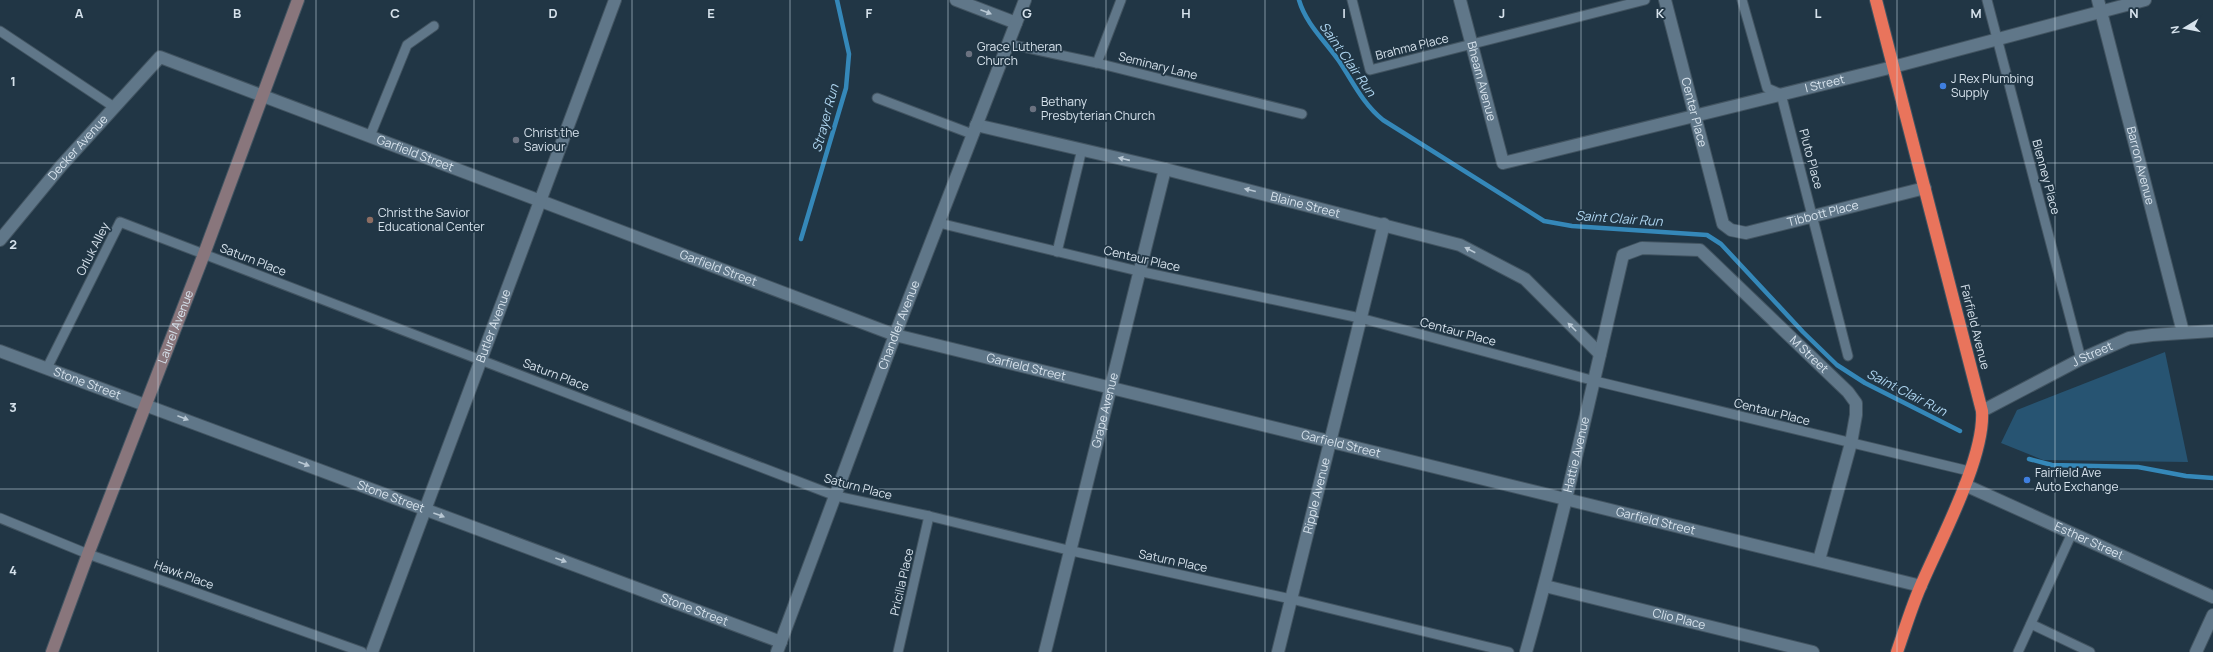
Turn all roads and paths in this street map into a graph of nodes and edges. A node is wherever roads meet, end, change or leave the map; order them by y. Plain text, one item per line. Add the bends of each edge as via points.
1 (298, 0) edge
2 (615, 0) edge
3 (956, 0) edge
4 (1025, 0) edge
5 (1121, 0) edge
6 (1352, 0) edge
7 (1460, 0) edge
8 (1645, 0) edge
9 (1665, 0) edge
10 (1742, 0) edge
11 (1876, 0) edge
12 (1987, 0) edge
13 (2145, 0) edge
14 (2099, 6) edge
15 (1016, 23) junction
16 (434, 26) dead end
17 (0, 31) edge
18 (1997, 38) junction
19 (1008, 44) junction
20 (1471, 46) junction
21 (160, 57) joint
22 (1097, 63) junction
23 (1893, 67) junction
24 (1781, 94) junction
25 (262, 95) junction
26 (877, 98) dead end
27 (114, 107) junction
28 (1302, 114) dead end
29 (1694, 117) junction
30 (974, 130) junction
31 (370, 136) junction
32 (1082, 149) junction
33 (1503, 163) joint
34 (1165, 169) junction
35 (1925, 188) junction
36 (540, 200) junction
37 (1814, 216) junction
38 (940, 223) junction
39 (1384, 224) junction
40 (1723, 224) joint
41 (0, 240) edge
42 (1057, 252) junction
43 (204, 254) junction
44 (1623, 255) joint
45 (1138, 271) junction
46 (1360, 318) junction
47 (2213, 331) edge
48 (2183, 332) junction
49 (895, 335) junction
50 (0, 351) edge
51 (1600, 354) junction
52 (1848, 356) dead end
53 (481, 359) junction
54 (2081, 359) junction
55 (47, 368) junction
56 (1595, 381) junction
57 (1111, 387) junction
58 (146, 404) junction
59 (1982, 411) junction
60 (1330, 442) junction
61 (1851, 443) junction
62 (1969, 471) junction
63 (1965, 485) junction
64 (836, 496) junction
65 (1565, 498) junction
66 (423, 510) junction
67 (929, 516) junction
68 (0, 518) edge
69 (2072, 533) junction
70 (1072, 551) junction
71 (88, 554) junction
72 (1819, 560) junction
73 (1544, 586) junction
74 (1921, 586) junction
75 (2213, 597) edge
76 (1291, 600) junction
77 (2213, 615) edge
78 (2031, 624) junction
79 (779, 647) edge
80 (52, 652) edge
81 (362, 652) edge
82 (372, 652) edge
83 (898, 652) edge
84 (1045, 652) edge
85 (1278, 652) edge
86 (1509, 652) edge
87 (1526, 652) edge
88 (1813, 652) edge
89 (1897, 652) edge
90 (2018, 652) edge
91 (2090, 652) edge
92 (2196, 652) edge

1 - 25 street, Laurel Avenue
2 - 36 street, Butler Avenue
3 -> 15 street
4 - 15 street, Chandler Avenue
5 - 22 lane
6 - 20 lane, Brahma Place via 1370,70
7 - 20 street, Bheam Avenue
8 - 20 lane, Brahma Place
9 - 29 street, Center Place
10 - 24 lane via 1767,88
11 - 23 highway, Fairfield Avenue
12 - 18 lane, Blenney Place
13 - 14 street, I Street
14 - 18 street, I Street
14 - 48 street, Barron Avenue
15 - 19 street, Chandler Avenue
16 - 31 lane via 407,45
17 - 27 lane
18 - 23 street, I Street
18 - 54 lane, Blenney Place
19 - 22 lane, Seminary Lane
19 - 30 street, Chandler Avenue
20 - 33 street, Bheam Avenue
21 - 25 street, Garfield Street
21 - 27 street, Decker Avenue
22 - 28 lane, Seminary Lane
23 - 24 street, I Street
23 - 35 highway, Fairfield Avenue
24 - 29 street, I Street
24 - 37 lane, Pluto Place
25 - 31 street, Garfield Street
25 - 43 street, Laurel Avenue
26 - 30 lane
27 - 41 street, Decker Avenue
29 - 33 street, I Street
29 - 40 street, Center Place
30 - 32 street, Blaine Street
30 - 38 street, Chandler Avenue
31 - 36 street, Garfield Street
34 -> 32 street, Blaine Street
32 - 42 lane
39 -> 34 street, Blaine Street
34 - 45 street, Grape Avenue
35 - 37 street, Tibbott Place
35 - 59 highway, Fairfield Avenue
36 - 49 street, Garfield Street
36 - 53 street, Butler Avenue
37 - 40 street, Tibbott Place via 1746,233 1731,230
37 - 52 lane, Pluto Place via 1830,291
38 - 42 lane, Centaur Place
38 - 49 street, Chandler Avenue
39 - 46 street, Ripple Avenue
51 -> 39 street, Blaine Street via 1525,279 1460,244
42 - 45 lane, Centaur Place
43 - 53 lane, Saturn Place
43 - 55 lane, Orluk Alley via 120,222
43 - 58 street, Laurel Avenue
44 - 51 street, Hattie Avenue
44 - 61 street, M Street via 1642,248 1700,250 1848,392 1856,403
45 - 46 lane, Centaur Place
45 - 57 street, Grape Avenue
46 - 56 lane, Centaur Place
46 - 60 street, Ripple Avenue
47 - 48 street, J Street
48 - 54 street, J Street via 2129,338
49 - 57 street, Garfield Street
49 - 64 street, Chandler Avenue
50 - 55 street, Stone Street
51 - 56 street, Hattie Avenue
53 - 64 lane, Saturn Place
53 - 66 street, Butler Avenue
54 - 59 street, J Street
55 - 58 street, Stone Street
56 - 61 lane, Centaur Place
56 - 65 street, Hattie Avenue
57 - 60 street, Garfield Street
57 - 70 street, Grape Avenue
58 -> 66 street, Stone Street
58 - 71 street, Laurel Avenue
59 - 62 highway, Fairfield Avenue via 1980,440
60 - 65 street, Garfield Street
60 - 76 street, Ripple Avenue
61 - 62 lane, Centaur Place
61 - 72 street, M Street
62 - 63 highway, Fairfield Avenue
63 - 69 street, Esther Street
63 - 74 highway, Fairfield Avenue
64 - 67 lane, Saturn Place
64 - 79 street, Chandler Avenue
65 - 72 street, Garfield Street
65 - 73 street, Hattie Avenue
66 -> 79 street, Stone Street
66 - 82 street, Butler Avenue
67 - 70 lane, Saturn Place
67 - 83 lane, Pricilla Place
68 - 71 lane, Hawk Place
69 - 75 street, Esther Street
69 - 78 lane
70 - 76 lane, Saturn Place
70 - 84 street, Grape Avenue
71 - 80 street, Laurel Avenue
71 - 81 lane, Hawk Place
72 - 74 street, Garfield Street
73 - 87 street, Hattie Avenue
73 - 88 street, Clio Place
74 - 89 highway, Fairfield Avenue
76 - 85 street, Ripple Avenue
76 - 86 lane, Saturn Place
77 - 92 street
78 - 90 lane
78 - 91 lane

